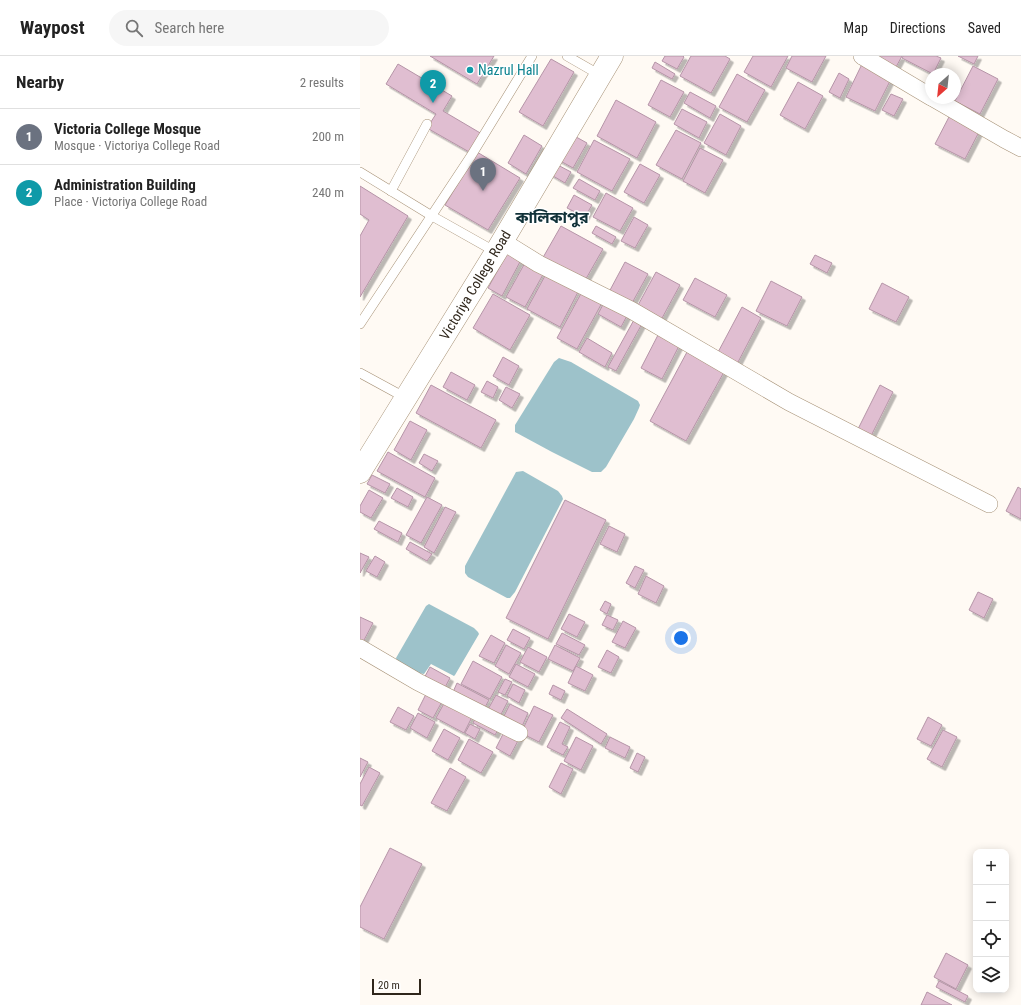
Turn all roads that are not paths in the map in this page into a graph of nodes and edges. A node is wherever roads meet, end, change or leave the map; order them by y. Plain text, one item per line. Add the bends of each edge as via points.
1 (532, 56) edge
2 (567, 56) edge
3 (612, 56) edge
4 (862, 56) edge
5 (600, 75) junction
6 (925, 94) edge
7 (943, 104) edge
8 (426, 124) dead end
9 (1021, 148) edge
10 (360, 172) edge
11 (391, 191) junction
12 (432, 216) junction
13 (499, 246) junction
14 (360, 324) edge
15 (360, 373) edge
16 (406, 398) junction
17 (360, 472) edge
18 (989, 504) dead end
19 (360, 648) edge
20 (519, 733) dead end

1 - 12 lane
2 - 5 lane
3 - 5 street, Victoriya College Road
4 - 6 street
5 - 13 street, Victoriya College Road
7 - 9 street
8 - 11 lane
10 - 11 lane
11 - 12 lane
12 - 13 lane
12 - 14 lane
13 - 16 street, Victoriya College Road
13 - 18 street via 630,310 789,402
15 - 16 lane
16 - 17 street, Victoriya College Road
19 - 20 street via 418,682

